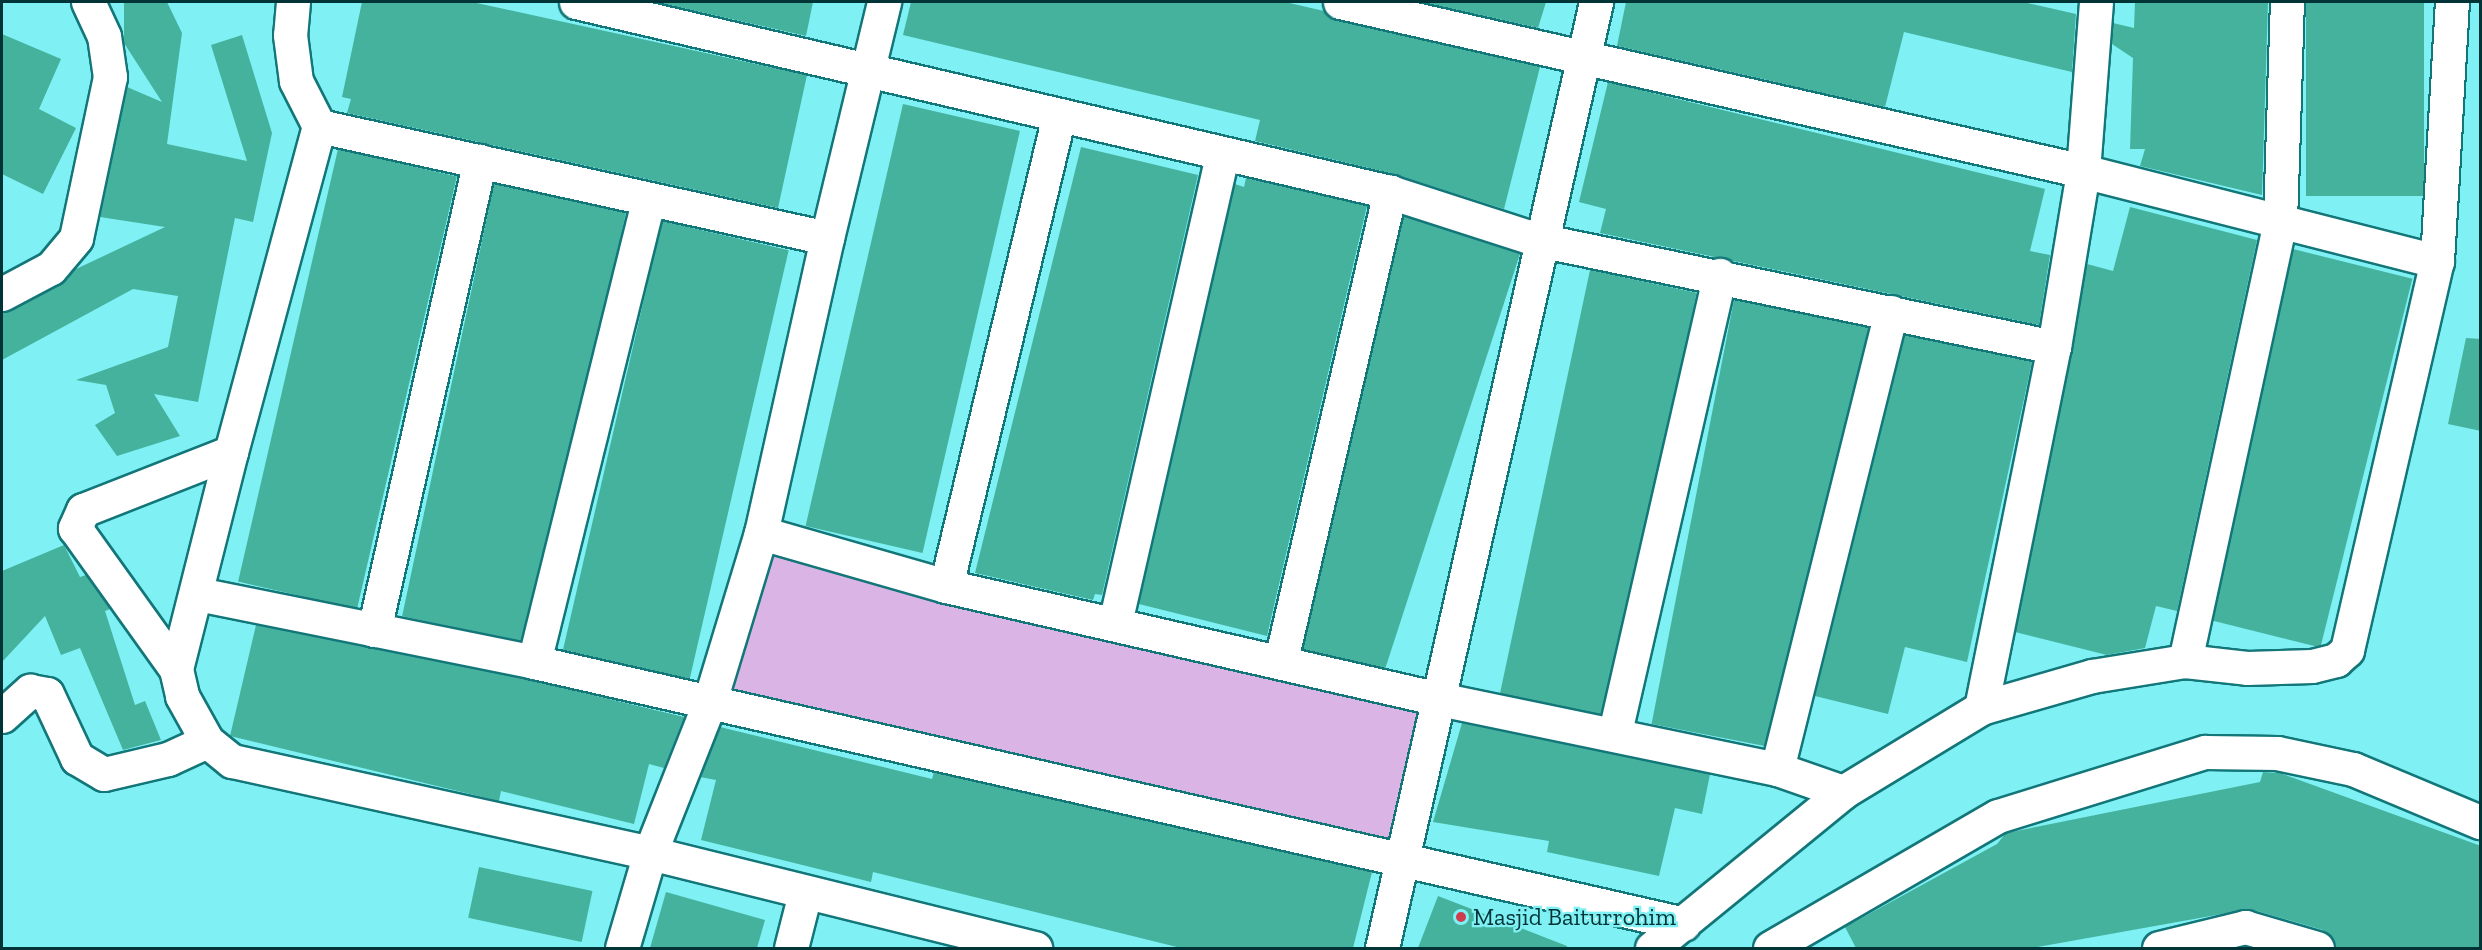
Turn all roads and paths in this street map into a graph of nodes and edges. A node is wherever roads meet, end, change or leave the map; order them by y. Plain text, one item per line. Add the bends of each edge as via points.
1 (88, 2) edge
2 (293, 2) edge
3 (576, 2) edge
4 (884, 2) edge
5 (1340, 2) edge
6 (1596, 2) edge
7 (2096, 2) edge
8 (2287, 2) edge
9 (2452, 2) edge
10 (1582, 60) junction
11 (868, 69) junction
12 (1059, 115) junction
13 (319, 126) junction
14 (1222, 156) junction
15 (480, 161) junction
16 (2083, 171) junction
17 (1390, 192) junction
18 (648, 201) junction
19 (2280, 222) junction
20 (827, 238) junction
21 (1539, 240) junction
22 (2437, 261) junction
23 (1720, 275) junction
24 (2, 294) edge
25 (1891, 312) junction
26 (2054, 347) junction
27 (231, 452) junction
28 (761, 533) junction
29 (946, 586) junction
30 (198, 594) junction
31 (1115, 623) junction
32 (374, 630) junction
33 (1281, 660) junction
34 (2185, 661) junction
35 (534, 662) junction
36 (176, 669) junction
37 (1439, 699) junction
38 (709, 704) junction
39 (1981, 708) junction
40 (2, 716) edge
41 (1615, 732) junction
42 (207, 741) junction
43 (1777, 769) junction
44 (1843, 792) junction
45 (2481, 822) edge
46 (650, 853) junction
47 (1402, 863) junction
48 (805, 893) junction
49 (1684, 924) junction
50 (976, 942) edge
51 (622, 948) edge
52 (791, 948) edge
53 (1035, 948) edge
54 (1382, 948) edge
55 (1652, 948) edge
56 (1770, 948) edge
57 (2159, 948) edge
58 (2317, 948) edge

1 - 24 street via 104,36 110,77 76,238 51,268
2 - 13 street via 290,35 296,81
3 - 11 street
4 - 11 street
5 - 10 street
6 - 10 street
7 - 16 street
8 - 19 street
9 - 22 street
10 - 16 street
10 - 21 street
11 - 12 street
11 - 20 street
12 - 14 street
12 - 29 street
13 - 15 street
13 - 27 street
14 - 17 street
14 - 31 street
15 - 18 street
15 - 32 street
16 - 19 street
16 - 26 street
17 - 21 street
17 - 33 street
18 - 20 street
18 - 35 street
19 - 22 street
19 - 34 street
20 - 28 street
21 - 23 street
21 - 37 street
22 - 34 street via 2347,650 2336,660 2312,666 2247,668
23 - 25 street
23 - 41 street
25 - 26 street
25 - 43 street
26 - 39 street
27 - 30 street
27 - 36 street via 83,510 75,520 78,534
28 - 29 street
28 - 38 street
29 - 31 street
30 - 32 street
30 - 36 street
31 - 33 street
32 - 35 street
33 - 37 street
34 - 39 street via 2092,676
35 - 38 street
36 - 42 street via 182,696
37 - 41 street
37 - 47 street
38 - 46 street
38 - 47 street
39 - 44 street
40 - 42 street via 30,690 47,694 77,758 104,774 168,759
41 - 43 street
42 - 46 street via 232,760
43 - 44 street
44 - 49 street
45 - 56 street via 2353,769 2277,753 2205,752 1998,816
46 - 48 street
46 - 51 street
47 - 49 street
47 - 54 street
48 - 50 street
48 - 52 street
49 - 55 street
50 - 53 street
57 - 58 street via 2245,927

